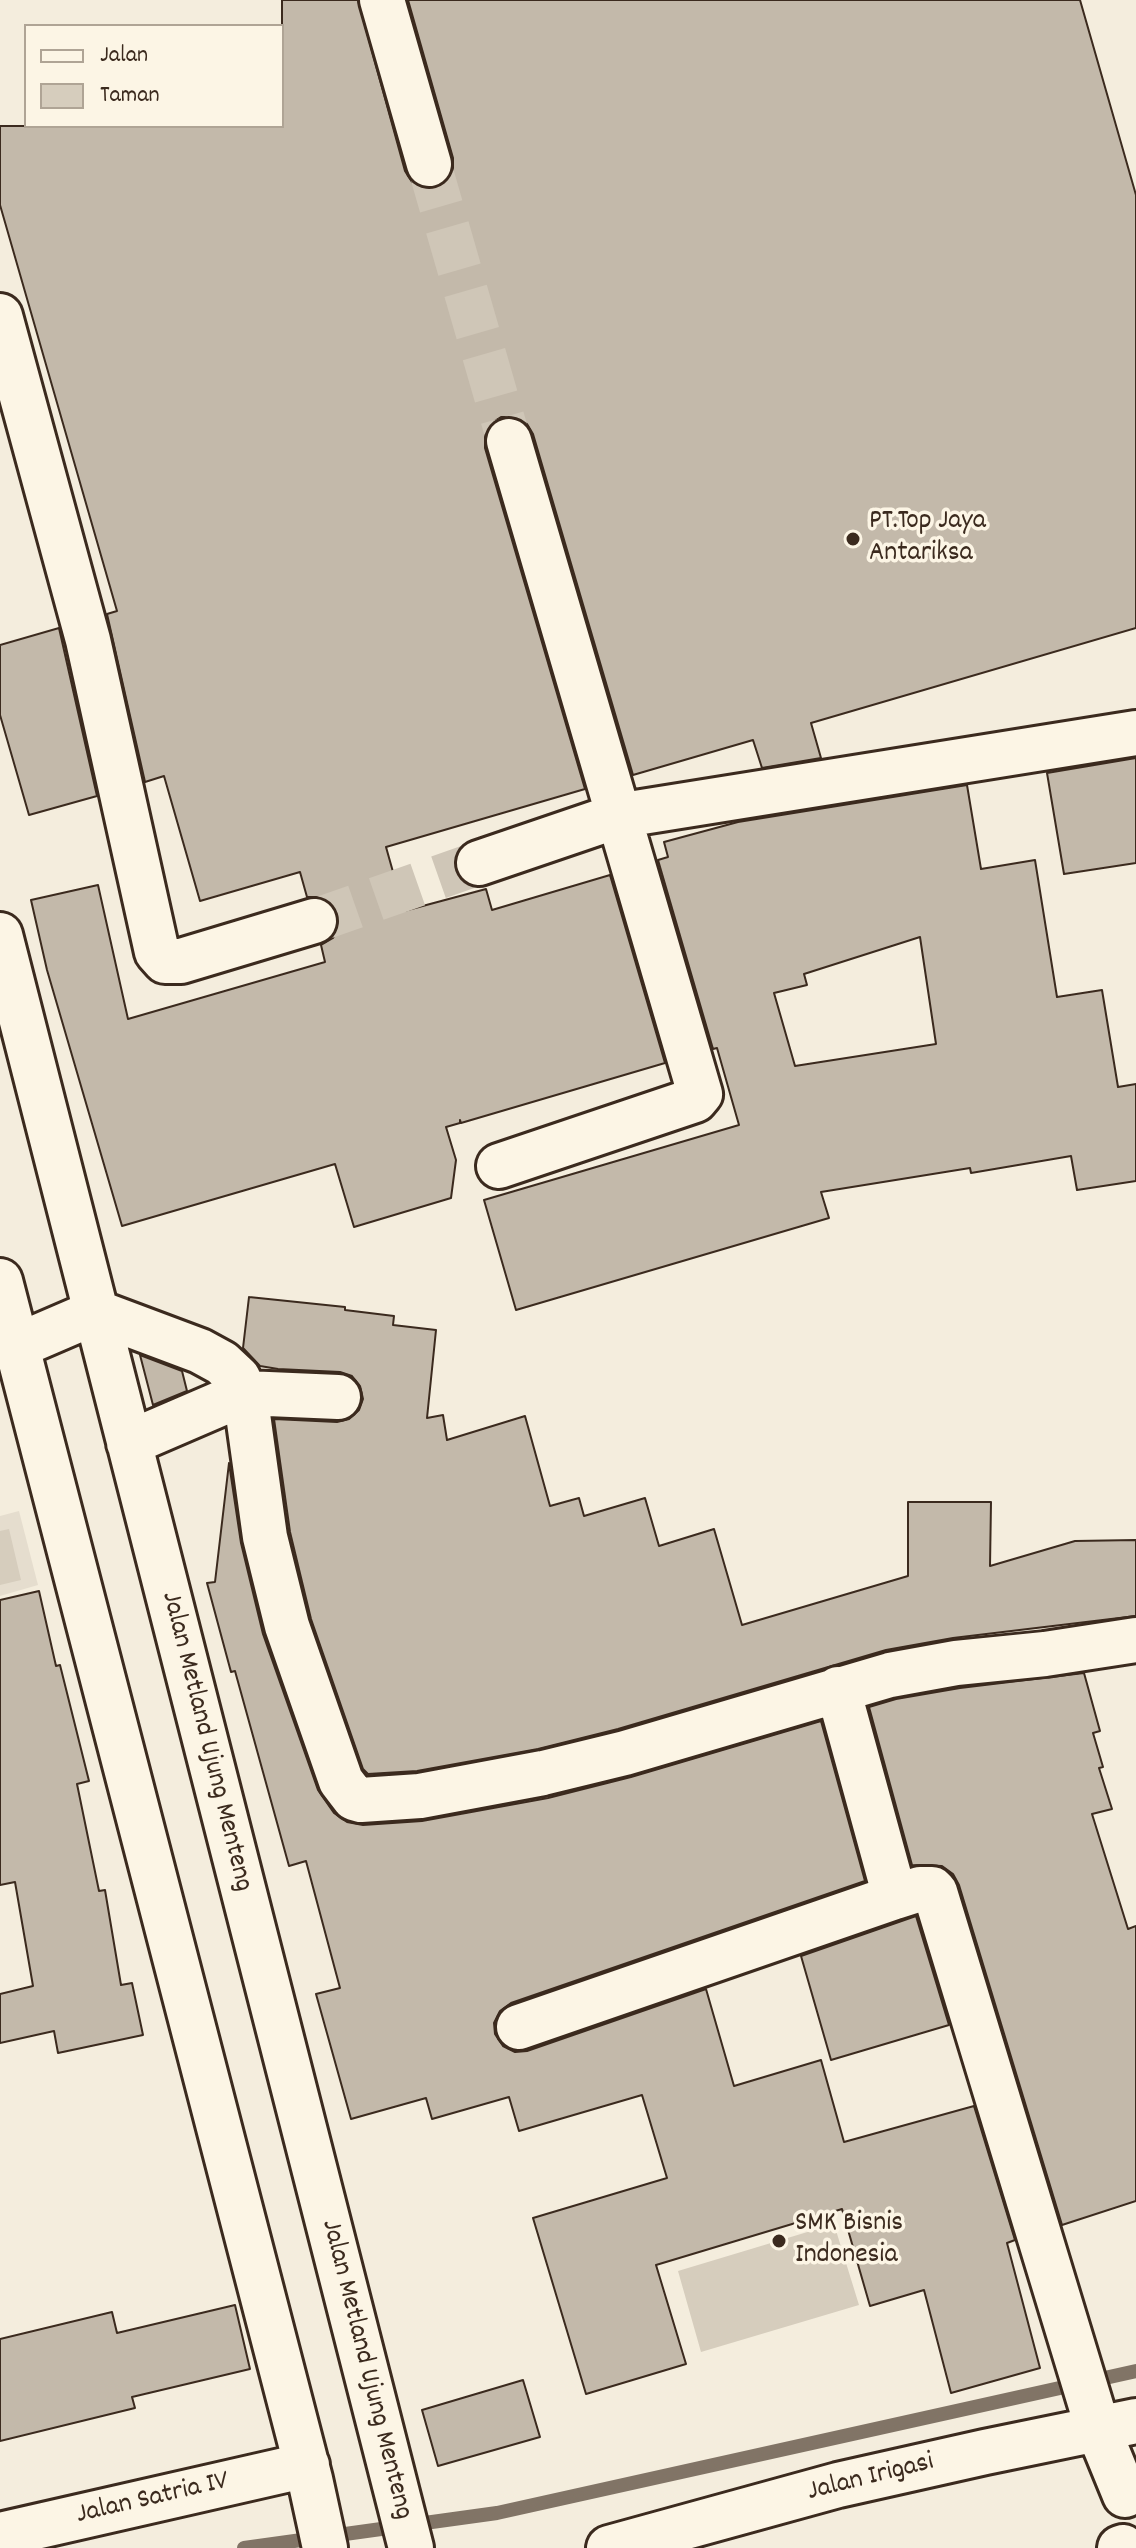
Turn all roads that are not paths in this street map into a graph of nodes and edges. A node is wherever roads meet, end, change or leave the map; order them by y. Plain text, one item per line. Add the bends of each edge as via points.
1 (382, 0) edge
2 (429, 164) tunnel mouth
3 (0, 316) edge
4 (509, 441) tunnel mouth
5 (1136, 733) edge
6 (617, 816) junction
7 (479, 863) tunnel mouth
8 (314, 921) tunnel mouth
9 (0, 935) edge
10 (499, 1166) dead end
11 (0, 1281) edge
12 (96, 1312) junction
13 (17, 1346) junction
14 (245, 1393) junction
15 (338, 1397) dead end
16 (129, 1443) junction
17 (1136, 1640) edge
18 (838, 1689) junction
19 (895, 1897) junction
20 (519, 2027) dead end
21 (1108, 2416) edge
22 (308, 2472) junction
23 (1125, 2495) dead end
24 (0, 2535) edge
25 (325, 2548) edge
26 (411, 2548) edge
27 (609, 2548) edge

1 - 2 street
3 - 8 street via 88,640 157,952 165,961 181,961
4 - 6 street
5 - 6 street
6 - 7 street
6 - 10 street via 700,1094
9 - 12 street, Jalan Metland Ujung Menteng
11 - 13 street
12 - 13 street
12 - 14 street via 200,1351 222,1363
12 - 16 street, Jalan Metland Ujung Menteng
13 - 22 street
14 - 15 street
14 - 16 street
14 - 18 street via 265,1537 287,1626 341,1781 354,1798 420,1796 543,1773
16 - 26 street, Jalan Metland Ujung Menteng
17 - 18 street via 956,1663
18 - 19 street
19 - 20 street
19 - 21 street via 920,1889 935,1892 1071,2342
21 - 23 street
21 - 27 street, Jalan Irigasi
22 - 24 street, Jalan Satria IV
22 - 25 street

